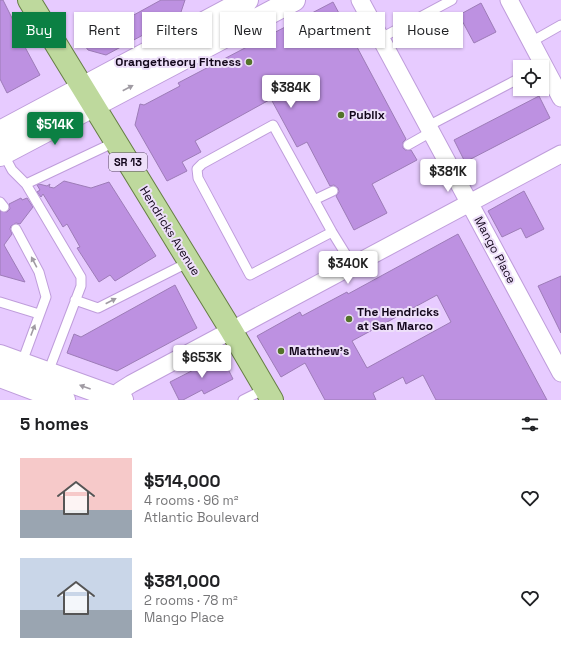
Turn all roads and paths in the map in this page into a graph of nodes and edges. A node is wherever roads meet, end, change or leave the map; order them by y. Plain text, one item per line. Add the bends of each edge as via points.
1 (29, 0) edge
2 (247, 0) edge
3 (294, 0) edge
4 (360, 0) edge
5 (452, 0) edge
6 (508, 0) edge
7 (221, 6) edge
8 (272, 12) edge
9 (367, 12) edge
10 (561, 25) edge
11 (385, 36) edge
12 (220, 39) edge
13 (531, 42) junction
14 (385, 45) edge
15 (539, 60) edge
16 (549, 78) edge
17 (513, 82) edge
18 (82, 88) junction
19 (561, 98) edge
20 (93, 106) junction
21 (430, 129) junction
22 (115, 142) junction
23 (408, 145) dead end
24 (1, 147) edge
25 (561, 154) edge
26 (26, 184) junction
27 (333, 190) dead end
28 (314, 200) junction
29 (470, 203) junction
30 (16, 229) dead end
31 (332, 232) junction
32 (189, 262) junction
33 (353, 266) junction
34 (75, 300) junction
35 (0, 302) edge
36 (39, 314) junction
37 (231, 330) junction
38 (0, 356) edge
39 (561, 372) edge
40 (12, 373) edge
41 (44, 382) junction
42 (269, 394) edge
43 (118, 399) edge
44 (64, 400) edge
45 (243, 400) edge

1 - 18 main road, Hendricks Avenue / SR 13
2 - 7 main road
3 - 8 main road
4 - 9 street, Mango Place
5 - 11 lane
6 - 13 street
7 - 18 main road
10 - 13 lane
20 -> 12 main road
13 - 15 street
14 - 21 street, Mango Place
16 - 19 street
17 - 21 lane
18 - 20 main road, Hendricks Avenue / SR 13
18 - 24 main road
20 - 22 main road, Hendricks Avenue / SR 13
20 - 24 main road
21 - 23 lane
21 - 29 street, Mango Place
22 - 26 lane
22 - 32 main road, Hendricks Avenue / SR 13
24 - 26 lane via 12,170
25 - 29 street
26 - 34 lane via 81,277 81,286
27 - 28 lane
28 - 31 lane
28 - 31 lane via 274,125 197,169 198,178 250,275
29 - 33 street
29 - 39 street, Mango Place
36 -> 30 lane via 46,297 43,284
31 - 33 lane
34 -> 32 lane via 98,308
32 - 37 main road, Hendricks Avenue / SR 13
33 - 37 street
34 - 41 lane
35 - 36 lane
40 -> 36 lane
37 - 42 main road, Hendricks Avenue / SR 13
37 - 43 street via 120,391
38 - 40 main road
40 - 41 main road
43 -> 41 main road
41 - 44 main road
42 - 45 lane

